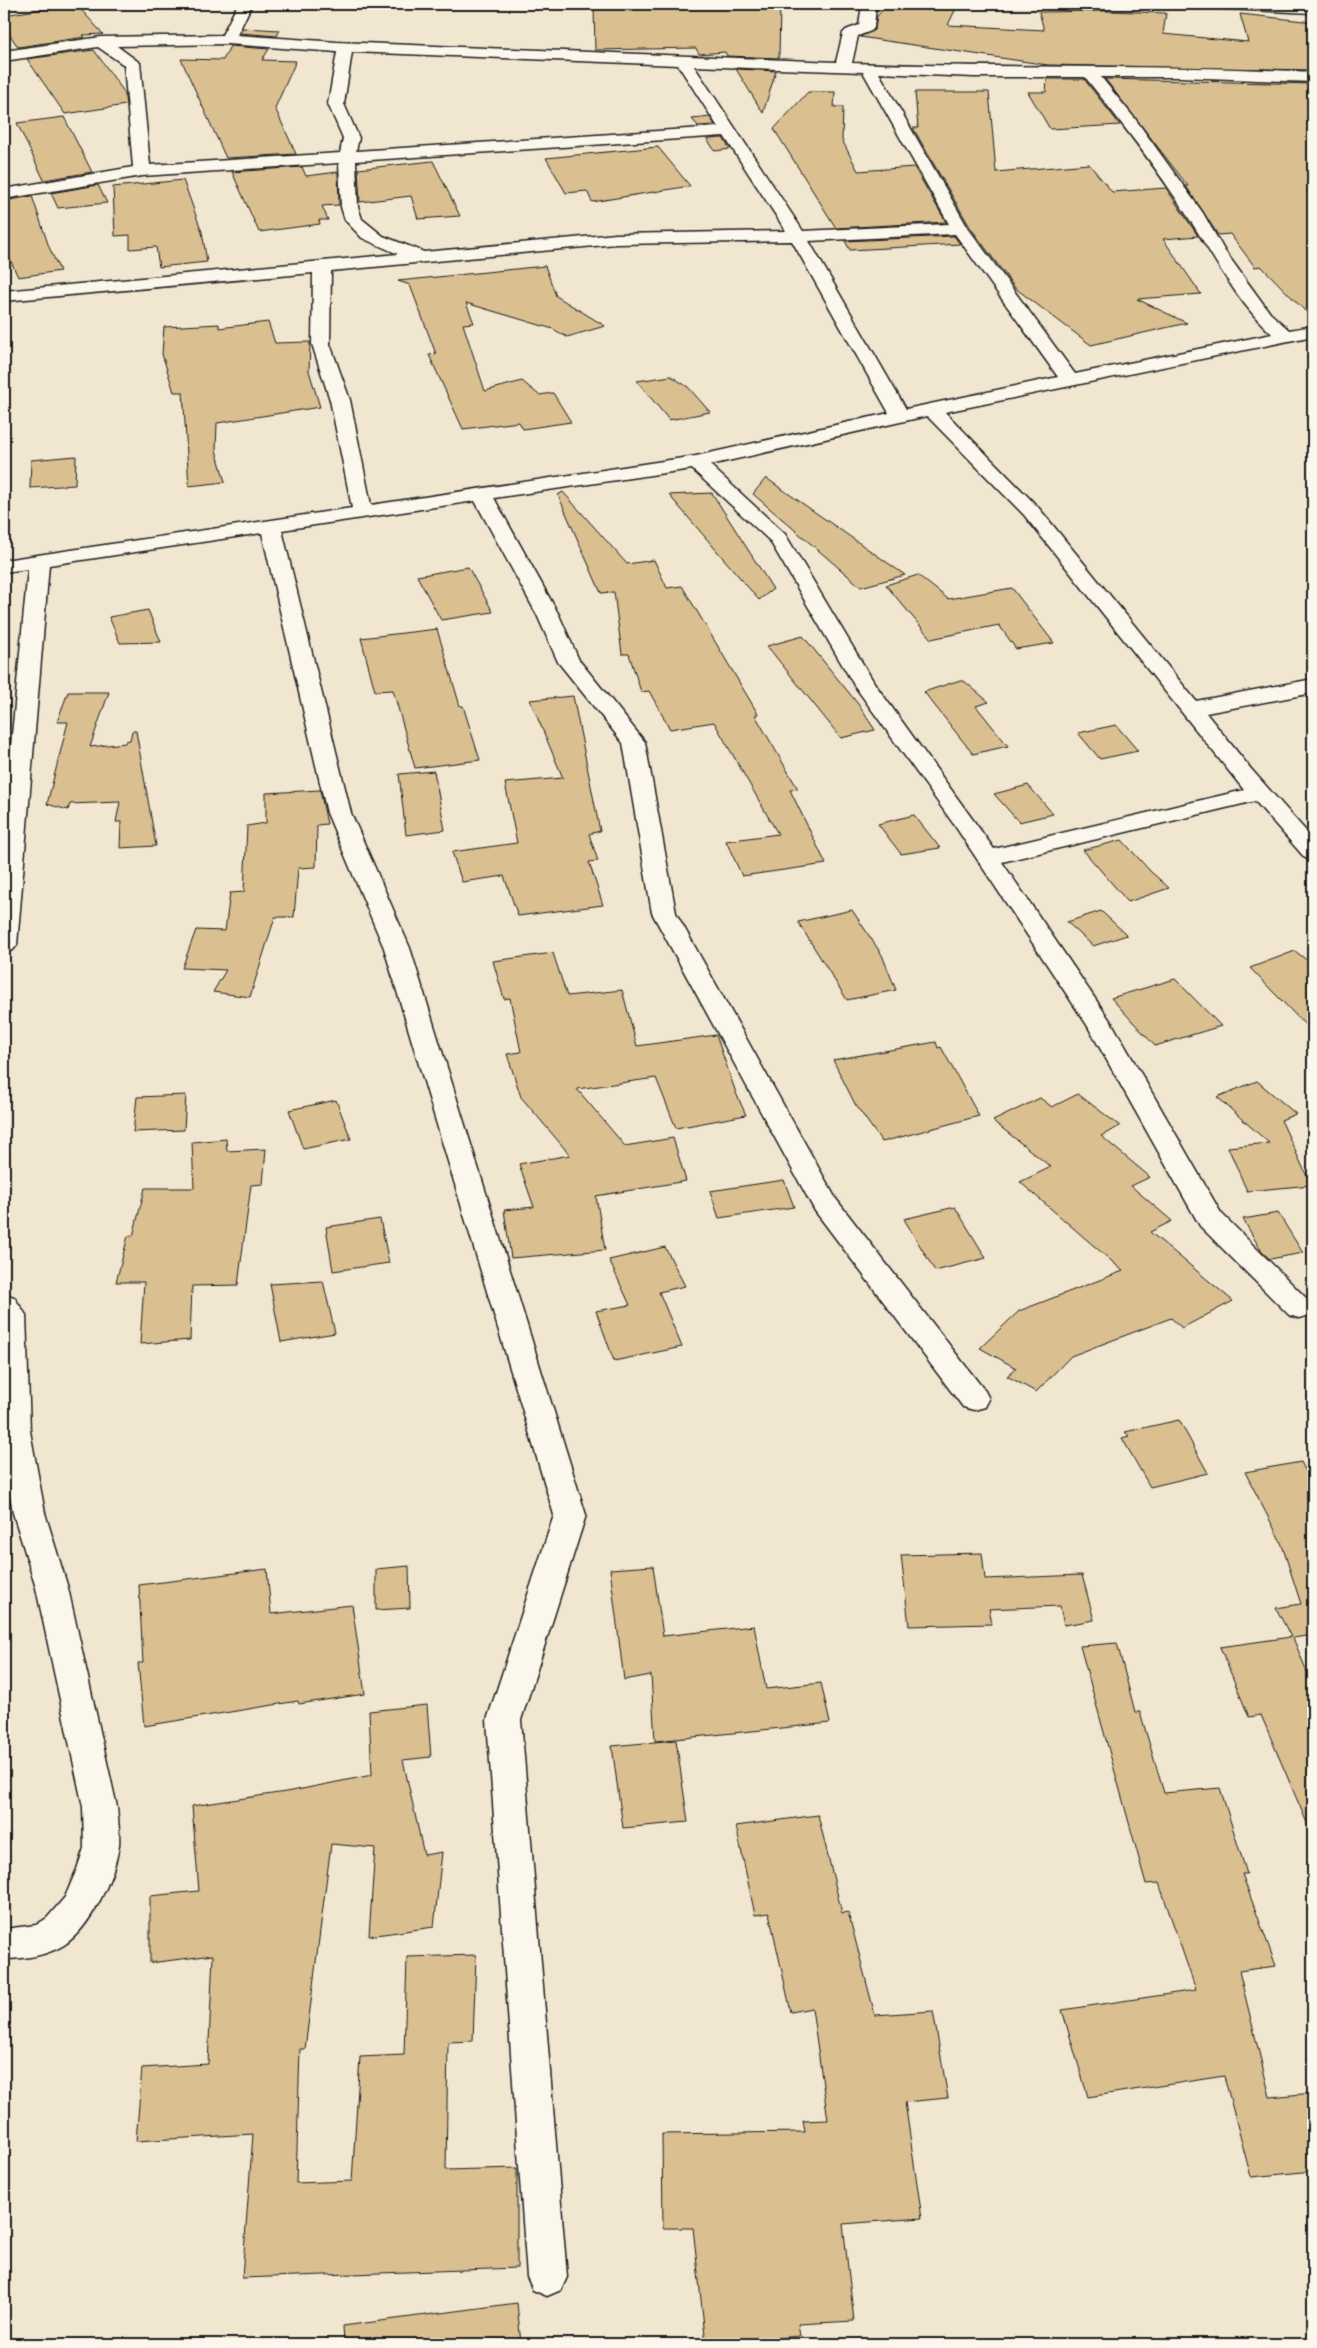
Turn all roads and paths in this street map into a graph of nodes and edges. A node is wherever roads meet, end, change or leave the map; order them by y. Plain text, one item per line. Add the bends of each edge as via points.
1 (245, 4) edge
2 (869, 4) edge
3 (1206, 4) edge
4 (1313, 9) edge
5 (227, 39) junction
6 (101, 42) junction
7 (344, 47) junction
8 (4, 56) edge
9 (683, 61) junction
10 (843, 67) junction
11 (868, 68) junction
12 (1089, 72) junction
13 (1313, 77) edge
14 (729, 131) junction
15 (345, 157) junction
16 (142, 171) junction
17 (4, 194) edge
18 (960, 229) junction
19 (798, 236) junction
20 (426, 257) junction
21 (322, 266) junction
22 (4, 296) edge
23 (1313, 331) edge
24 (1286, 337) junction
25 (1070, 380) junction
26 (932, 409) junction
27 (901, 416) junction
28 (696, 462) junction
29 (482, 495) junction
30 (363, 513) junction
31 (271, 526) junction
32 (39, 561) junction
33 (4, 566) edge
34 (1313, 686) edge
35 (1191, 710) junction
36 (1260, 793) junction
37 (1313, 853) edge
38 (988, 858) junction
39 (4, 945) edge
40 (4, 1304) edge
41 (1299, 1308) dead end
42 (974, 1399) dead end
43 (4, 1944) edge
44 (547, 2277) dead end

1 - 5 street
2 - 10 street via 866,28 851,33
3 - 4 street
5 - 6 street
5 - 7 street
6 - 8 street
6 - 16 street via 132,63
7 - 9 street
7 - 15 street via 336,104 351,138
9 - 10 street
9 - 14 street
10 - 11 street
11 - 12 street
11 - 18 street
12 - 13 street
12 - 24 street via 1130,123 1264,317
14 - 15 street
14 - 19 street
15 - 16 street
15 - 20 street via 350,188 349,209 356,226 393,247
16 - 17 street
18 - 19 street
18 - 25 street
19 - 20 street via 616,240
19 - 27 street
20 - 21 street
21 - 22 street
21 - 30 street via 321,344 340,400
23 - 24 street
24 - 25 street
25 - 26 street
26 - 27 street
26 - 35 street via 1032,511
27 - 28 street
28 - 29 street
28 - 38 street via 778,538 865,684
29 - 30 street
29 - 42 street via 548,615 569,662 634,742 664,914 825,1204
30 - 31 street
31 - 32 street
31 - 44 street via 339,813 397,948 570,1515 504,1720
32 - 33 street
32 - 39 street
34 - 35 street
35 - 36 street
36 - 37 street
36 - 38 street
38 - 41 street via 1100,1025 1210,1219
40 - 43 street via 11,1315 15,1431 29,1513 58,1616 100,1807 102,1840 84,1898 68,1923 56,1933 40,1939 20,1945

